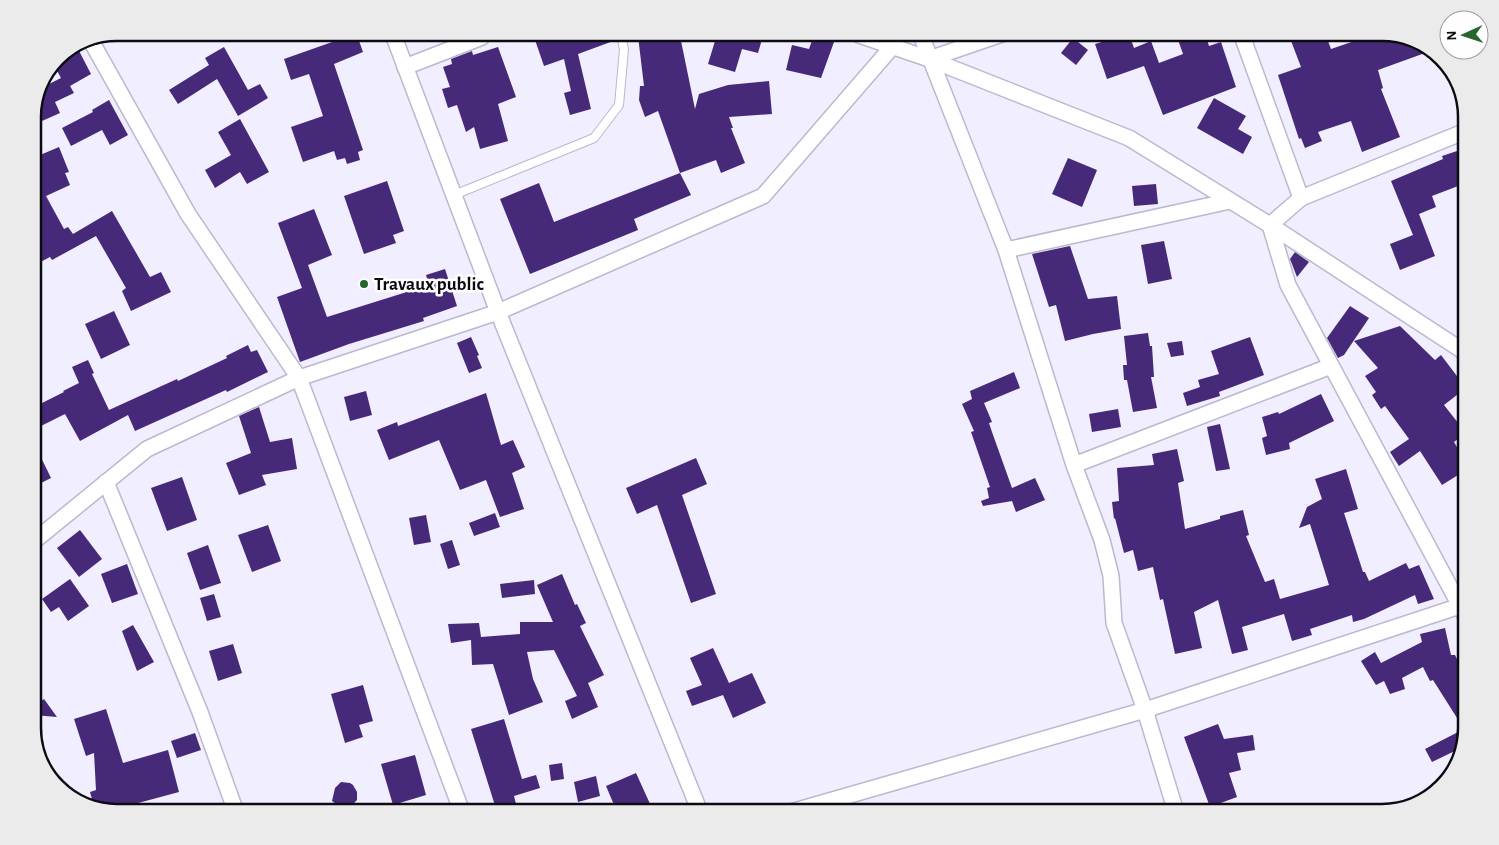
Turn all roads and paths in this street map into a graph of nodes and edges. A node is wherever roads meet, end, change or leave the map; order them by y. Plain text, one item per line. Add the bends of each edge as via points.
1 (395, 41) edge
2 (472, 41) edge
3 (622, 41) edge
4 (876, 41) edge
5 (923, 41) edge
6 (982, 41) edge
7 (1244, 41) edge
8 (93, 45) edge
9 (892, 47) junction
10 (929, 59) junction
11 (405, 67) junction
12 (1458, 134) edge
13 (454, 195) junction
14 (1301, 198) junction
15 (1230, 200) junction
16 (1270, 225) junction
17 (1006, 250) junction
18 (498, 312) junction
19 (1458, 349) edge
20 (1331, 366) junction
21 (299, 378) junction
22 (1074, 465) junction
23 (106, 482) junction
24 (41, 535) edge
25 (1458, 598) edge
26 (1458, 611) edge
27 (1145, 710) junction
28 (233, 804) edge
29 (459, 804) edge
30 (697, 804) edge
31 (819, 804) edge
32 (1174, 804) edge

1 - 11 street
2 - 11 street
3 - 13 lane via 620,106 594,138
4 - 9 street
5 - 10 street
6 - 10 street
7 - 14 street
8 - 21 street via 188,214
9 - 10 street
9 - 18 street via 763,196
10 - 15 street via 1128,138
10 - 17 street
11 - 13 street
12 - 14 street
13 - 18 street
14 - 16 street
15 - 16 street
15 - 17 street
16 - 19 street
16 - 20 street via 1288,285
17 - 22 street
18 - 21 street
18 - 30 street
20 - 22 street
20 - 25 street
21 - 23 street via 147,449
21 - 29 street
22 - 27 street via 1102,540 1111,576 1114,623
23 - 24 street
23 - 28 street via 200,712
26 - 27 street
27 - 31 street
27 - 32 street

